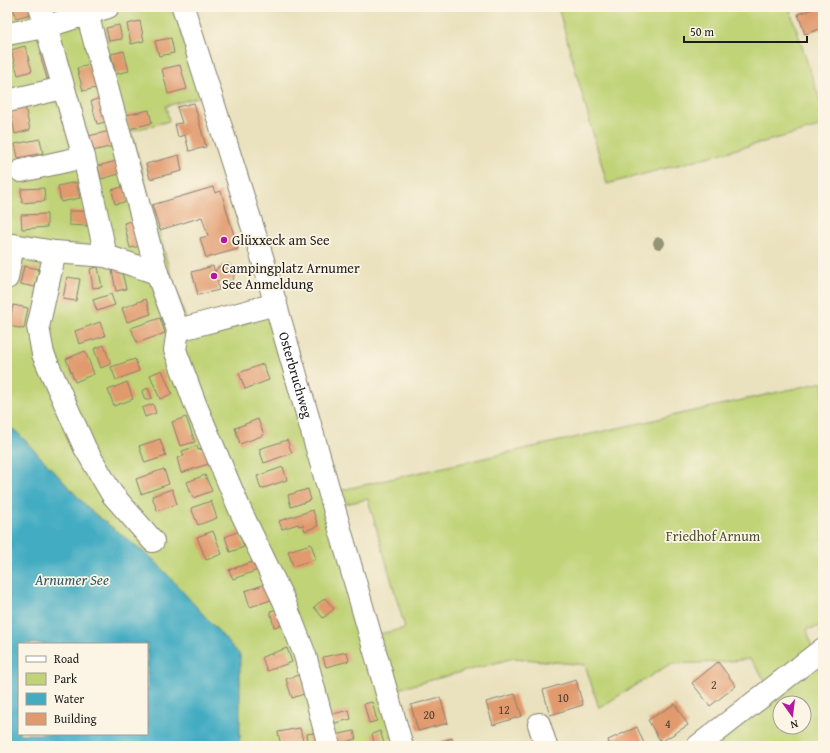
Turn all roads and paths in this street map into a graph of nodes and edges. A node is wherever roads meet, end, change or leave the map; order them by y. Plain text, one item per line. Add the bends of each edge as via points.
1 (108, 7) edge
2 (183, 7) edge
3 (73, 13) edge
4 (43, 17) edge
5 (7, 34) edge
6 (63, 88) junction
7 (7, 101) edge
8 (84, 157) junction
9 (21, 171) dead end
10 (10, 245) edge
11 (55, 252) junction
12 (106, 256) junction
13 (158, 273) junction
14 (7, 278) edge
15 (276, 304) junction
16 (178, 330) junction
17 (153, 541) dead end
18 (823, 649) edge
19 (539, 724) dead end
20 (329, 746) edge
21 (402, 746) edge
22 (546, 746) edge
23 (698, 746) edge

1 - 3 street
2 - 15 street, Osterbruchweg
3 - 4 street
3 - 13 street
4 - 5 street
4 - 6 street
6 - 7 street
6 - 8 street
8 - 9 street
8 - 12 street
10 - 11 street
10 - 14 street
11 - 12 street
11 - 17 street via 38,327 43,354 85,448 112,494
12 - 13 street
13 - 16 street
15 - 16 street
15 - 21 street, Osterbruchweg
16 - 20 street via 175,350 241,512 284,601 305,655
18 - 23 street
19 - 22 street

